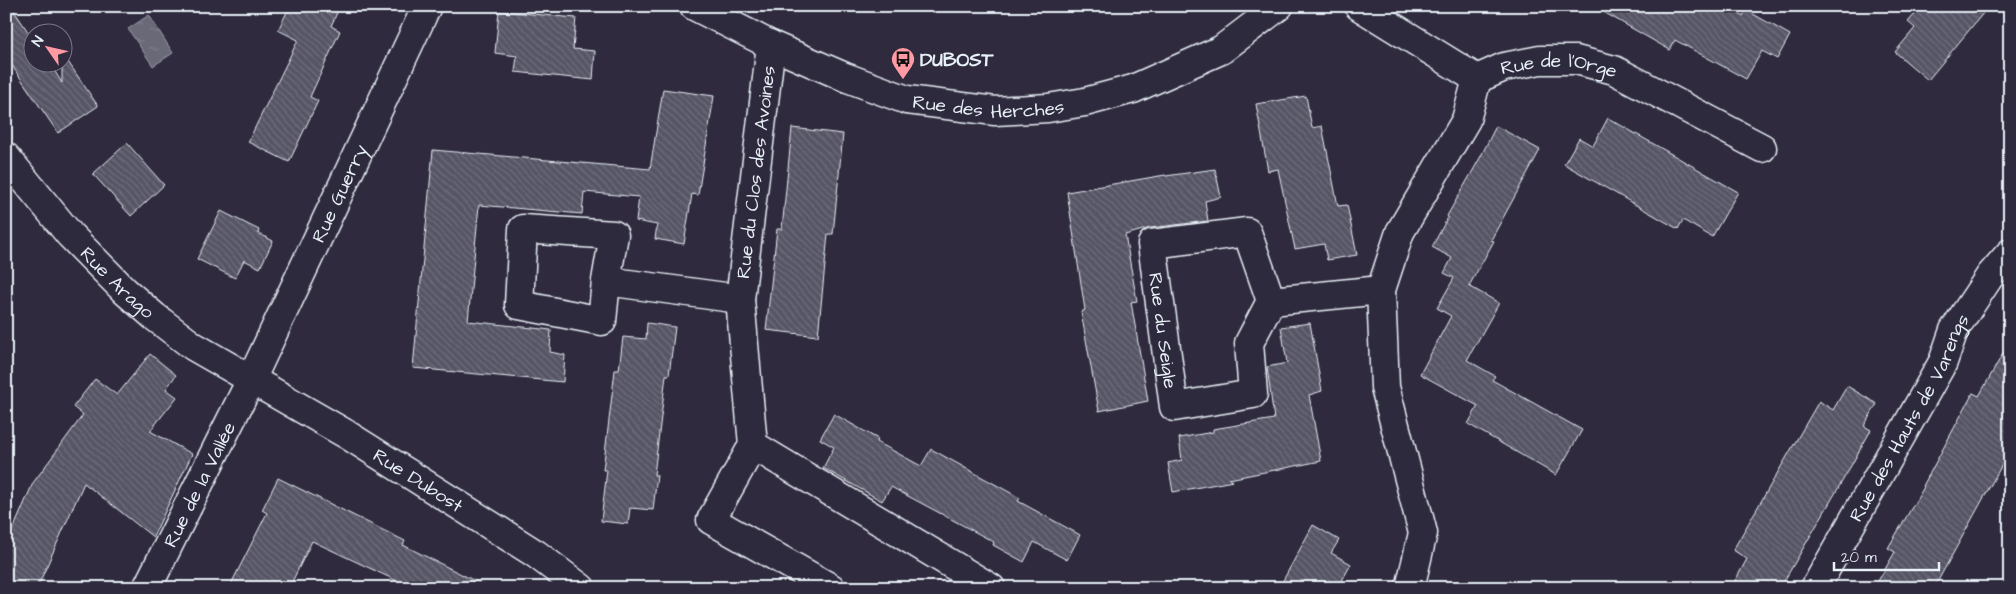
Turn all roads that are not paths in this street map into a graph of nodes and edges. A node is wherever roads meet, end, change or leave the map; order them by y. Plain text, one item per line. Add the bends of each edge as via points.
1 (426, 6) edge
2 (694, 6) edge
3 (1279, 6) edge
4 (1359, 6) edge
5 (770, 45) junction
6 (1477, 79) junction
7 (1762, 148) dead end
8 (6, 157) edge
9 (2010, 253) edge
10 (606, 281) dead end
11 (1381, 290) junction
12 (740, 299) junction
13 (1271, 301) junction
14 (250, 380) junction
15 (753, 445) junction
16 (147, 588) edge
17 (581, 588) edge
18 (831, 588) edge
19 (991, 588) edge
20 (1410, 588) edge
21 (1815, 588) edge

1 - 14 street, Rue Guerry
2 - 5 street, Rue des Herches
3 - 5 street, Rue des Herches via 1221,50 1151,82 1086,102 1023,110 995,111 907,100
4 - 6 street, Rue de l'Orge
5 - 12 street, Rue du Clos des Avoines
6 - 7 street, Rue de l'Orge via 1504,67 1540,60 1576,60 1614,70
6 - 11 street via 1466,120 1400,232
8 - 14 street, Rue Arago via 70,235 125,292 193,346
9 - 21 street, Rue des Hauts de Varengs via 1990,276 1954,330 1943,362
10 - 12 street, Rue du Clos des Avoines
11 - 13 street
11 - 20 street via 1385,387 1424,533
12 - 15 street, Rue du Clos des Avoines
13 - 13 street, Rue du Seigle via 1247,232 1152,244 1174,407 1254,394 1249,343
14 - 16 street, Rue de la Vallée
14 - 17 street, Rue Dubost via 346,434 536,554
15 - 18 street via 711,520
15 - 19 street

